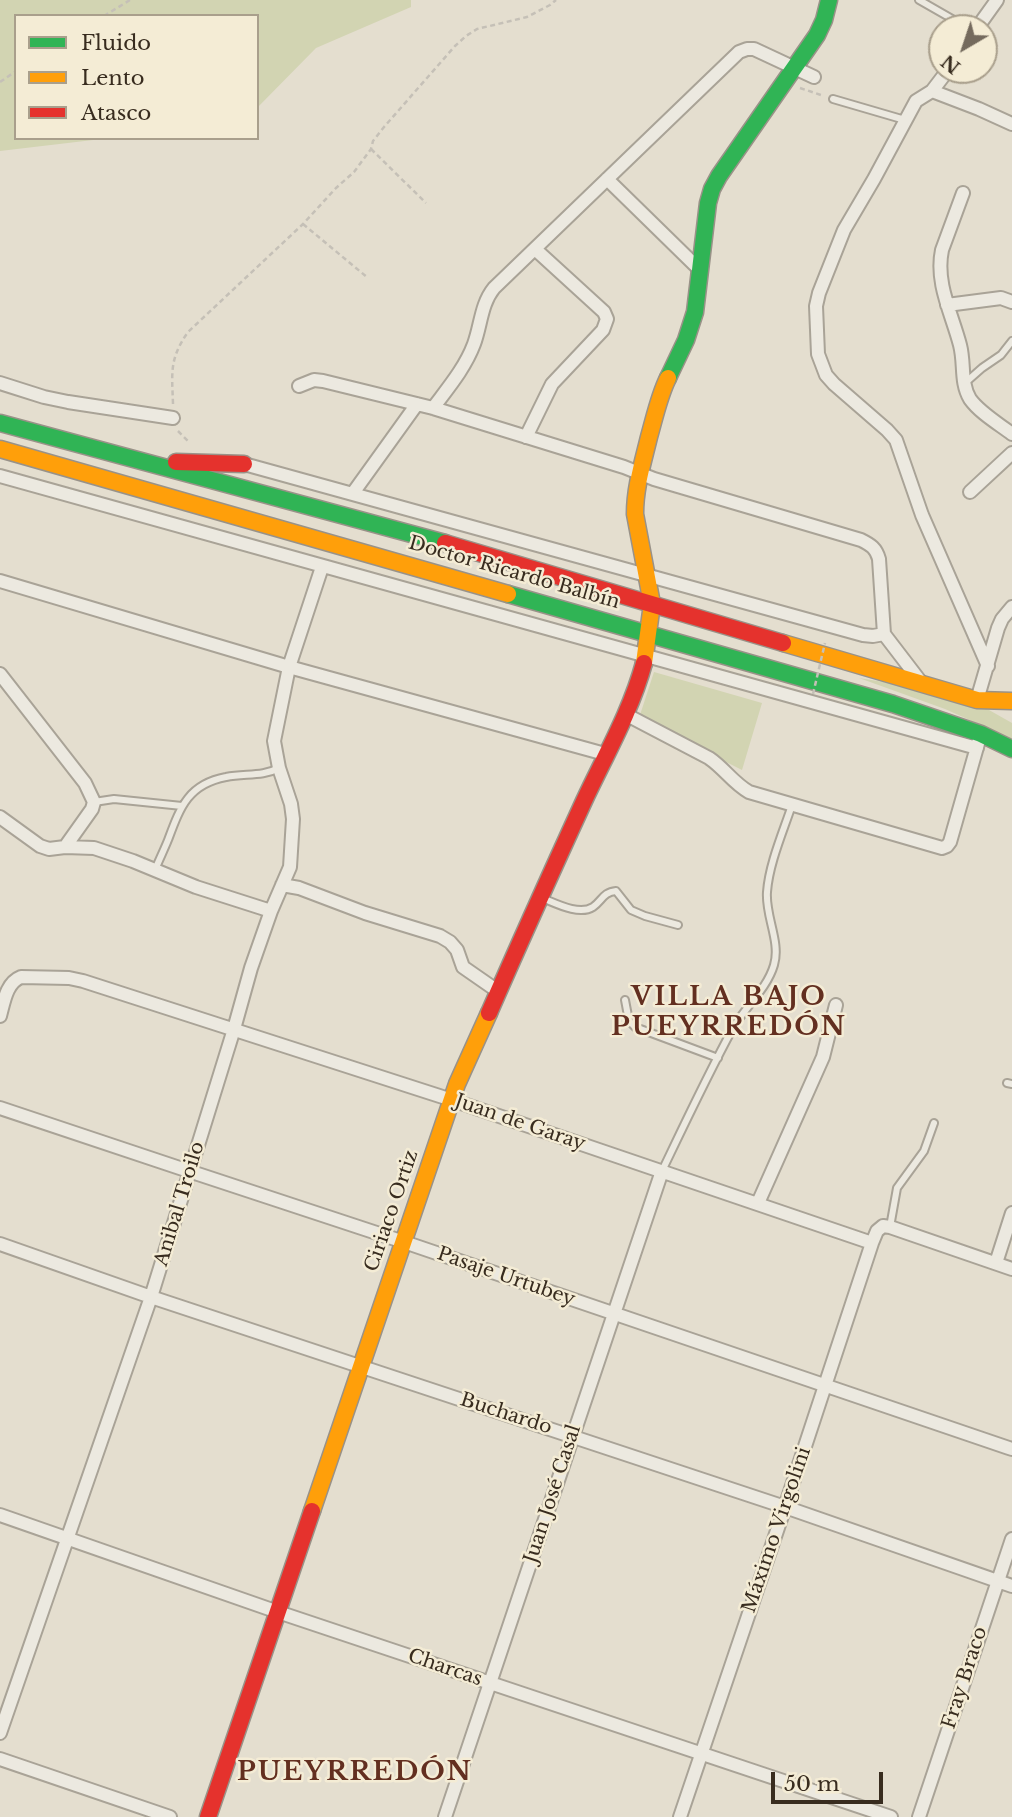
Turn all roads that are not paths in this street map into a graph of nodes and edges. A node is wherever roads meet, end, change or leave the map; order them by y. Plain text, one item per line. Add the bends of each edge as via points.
1 (829, 0) edge
2 (919, 0) edge
3 (944, 14) edge
4 (793, 67) junction
5 (814, 77) dead end
6 (937, 84) edge
7 (932, 91) junction
8 (834, 99) dead end
9 (905, 120) junction
10 (1012, 124) edge
11 (607, 179) junction
12 (963, 193) dead end
13 (535, 249) junction
14 (699, 269) junction
15 (1012, 302) edge
16 (947, 305) junction
17 (1012, 341) edge
18 (0, 383) edge
19 (964, 384) junction
20 (299, 386) dead end
21 (417, 404) junction
22 (433, 408) junction
23 (173, 418) road end
24 (0, 423) edge
25 (1012, 434) edge
26 (526, 437) junction
27 (0, 449) edge
28 (1012, 453) edge
29 (142, 461) junction
30 (244, 464) joint
31 (640, 473) junction
32 (0, 476) edge
33 (970, 492) dead end
34 (353, 493) junction
35 (322, 566) junction
36 (647, 574) junction
37 (0, 582) edge
38 (652, 604) junction
39 (1012, 607) edge
40 (648, 633) junction
41 (884, 634) junction
42 (646, 654) junction
43 (988, 666) junction
44 (289, 667) junction
45 (0, 674) edge
46 (922, 684) junction
47 (977, 700) junction
48 (1012, 701) edge
49 (625, 714) junction
50 (1012, 715) edge
51 (979, 741) junction
52 (1012, 749) edge
53 (605, 754) junction
54 (279, 768) junction
55 (94, 802) junction
56 (792, 805) junction
57 (182, 806) junction
58 (0, 817) edge
59 (65, 847) junction
60 (155, 870) junction
61 (282, 886) junction
62 (540, 897) junction
63 (271, 911) junction
64 (678, 925) dead end
65 (499, 992) junction
66 (625, 1000) dead end
67 (836, 1005) dead end
68 (0, 1016) edge
69 (234, 1029) junction
70 (718, 1058) junction
71 (452, 1100) junction
72 (0, 1108) edge
73 (934, 1123) dead end
74 (662, 1171) junction
75 (190, 1172) junction
76 (758, 1203) junction
77 (1012, 1213) edge
78 (890, 1227) junction
79 (403, 1242) junction
80 (872, 1243) junction
81 (0, 1244) edge
82 (996, 1264) junction
83 (1012, 1269) edge
84 (151, 1297) junction
85 (614, 1314) junction
86 (361, 1367) junction
87 (824, 1387) junction
88 (572, 1436) junction
89 (1012, 1449) edge
90 (785, 1507) junction
91 (0, 1515) edge
92 (68, 1539) junction
93 (1012, 1539) edge
94 (998, 1581) junction
95 (1012, 1586) edge
96 (278, 1612) junction
97 (490, 1684) junction
98 (0, 1732) edge
99 (701, 1754) junction
100 (0, 1759) edge
101 (170, 1817) edge
102 (208, 1817) edge
103 (445, 1817) edge
104 (680, 1817) edge
105 (891, 1817) edge
106 (919, 1817) edge

1 - 4 main road, Ciriaco Ortiz via 817,35
2 - 3 lane
4 - 5 street
4 - 11 street via 754,49 739,52
4 - 14 main road, Ciriaco Ortiz via 712,189
6 - 7 street
7 - 9 street via 916,101
7 - 10 street
8 - 9 lane
9 - 43 street via 851,216 823,279 816,306 818,354 834,384 896,440 922,515
11 - 13 street
11 - 14 street
12 - 16 street via 940,260
13 - 22 street via 488,295 474,344
13 - 26 street via 607,319 603,330 552,384
14 - 31 main road, Ciriaco Ortiz via 695,312 661,392
15 - 16 street via 1001,298
16 - 19 street via 960,347
17 - 19 lane
18 - 23 street via 68,402
19 - 25 street via 976,405
20 - 21 street via 323,381
21 - 22 street
21 - 34 street
22 - 26 street
24 - 29 main road, Doctor Ricardo Balbín
26 - 31 street
27 - 40 main road, Doctor Ricardo Balbín
28 - 33 street
29 - 30 main road
29 - 38 main road, Doctor Ricardo Balbín
30 - 34 street
31 - 36 main road, Ciriaco Ortiz via 634,505
31 - 41 street via 872,545 879,558
32 - 35 street
34 - 36 street
35 - 42 street
35 - 44 street, Anibal Troilo
36 - 38 main road, Ciriaco Ortiz
36 - 41 street via 863,635
37 - 44 street
38 - 40 main road, Ciriaco Ortiz
38 - 46 main road, Doctor Ricardo Balbín
39 - 43 street via 998,628
40 - 42 main road, Ciriaco Ortiz
40 - 51 main road, Doctor Ricardo Balbín via 893,704
41 - 46 street
42 - 49 main road, Ciriaco Ortiz
42 - 51 street
43 - 47 street
44 - 53 street
44 - 54 street, Anibal Troilo via 274,741
45 - 55 street via 85,783
46 - 47 main road, Doctor Ricardo Balbín
47 - 48 main road, Doctor Ricardo Balbín
47 - 50 main road
49 - 53 main road, Ciriaco Ortiz
49 - 56 street via 709,758 749,792
51 - 52 main road, Doctor Ricardo Balbín
51 - 56 street via 950,842 942,848
53 - 62 main road, Ciriaco Ortiz
54 - 57 lane via 267,774 223,777 200,787
54 - 61 street, Anibal Troilo via 293,819 290,867
55 - 57 lane via 114,799
55 - 59 street
56 - 70 lane via 766,892 774,965
57 - 60 lane
58 - 59 street via 40,846
59 - 60 street via 94,848
60 - 63 street
61 - 63 street, Anibal Troilo
61 - 65 street via 440,936 457,950 463,967
62 - 64 lane via 585,910 616,891 631,910
62 - 65 main road, Ciriaco Ortiz
63 - 69 street, Anibal Troilo
65 - 71 main road, Ciriaco Ortiz
66 - 70 lane via 629,1021 635,1027
67 - 76 street via 823,1057
68 - 69 street, Juan de Garay via 14,980 69,978
69 - 71 street, Juan de Garay
69 - 75 street, Anibal Troilo
70 - 74 lane
71 - 74 street, Juan de Garay
71 - 79 main road, Ciriaco Ortiz
72 - 75 street, Pasaje Urtubey
73 - 78 lane via 924,1151 897,1188
74 - 76 street, Juan de Garay
74 - 85 street, Juan José Casal
75 - 79 street, Pasaje Urtubey
75 - 84 street, Anibal Troilo
76 - 80 street, Juan de Garay
77 - 82 street
78 - 80 street via 877,1231
78 - 82 street
79 - 85 street, Pasaje Urtubey
79 - 86 main road, Ciriaco Ortiz
80 - 87 street, Máximo Virgolini
81 - 84 street, Buchardo
82 - 83 street
84 - 86 street, Buchardo
84 - 92 street, Anibal Troilo
85 - 87 street, Pasaje Urtubey
85 - 88 street, Juan José Casal
86 - 88 street, Buchardo
86 - 96 main road, Ciriaco Ortiz
87 - 89 street, Pasaje Urtubey
87 - 90 street, Máximo Virgolini
88 - 90 street, Buchardo
88 - 97 street, Juan José Casal
90 - 94 street, Buchardo
90 - 99 street, Máximo Virgolini
91 - 92 street, Charcas
92 - 96 street, Charcas
92 - 98 street, Anibal Troilo
93 - 94 street, Fray Braco
94 - 95 street, Buchardo
94 - 106 street, Fray Braco
96 - 97 street, Charcas
96 - 102 main road, Ciriaco Ortiz
97 - 99 street, Charcas
97 - 103 street, Juan José Casal
99 - 104 street, Máximo Virgolini
99 - 105 street, Charcas
100 - 101 street

